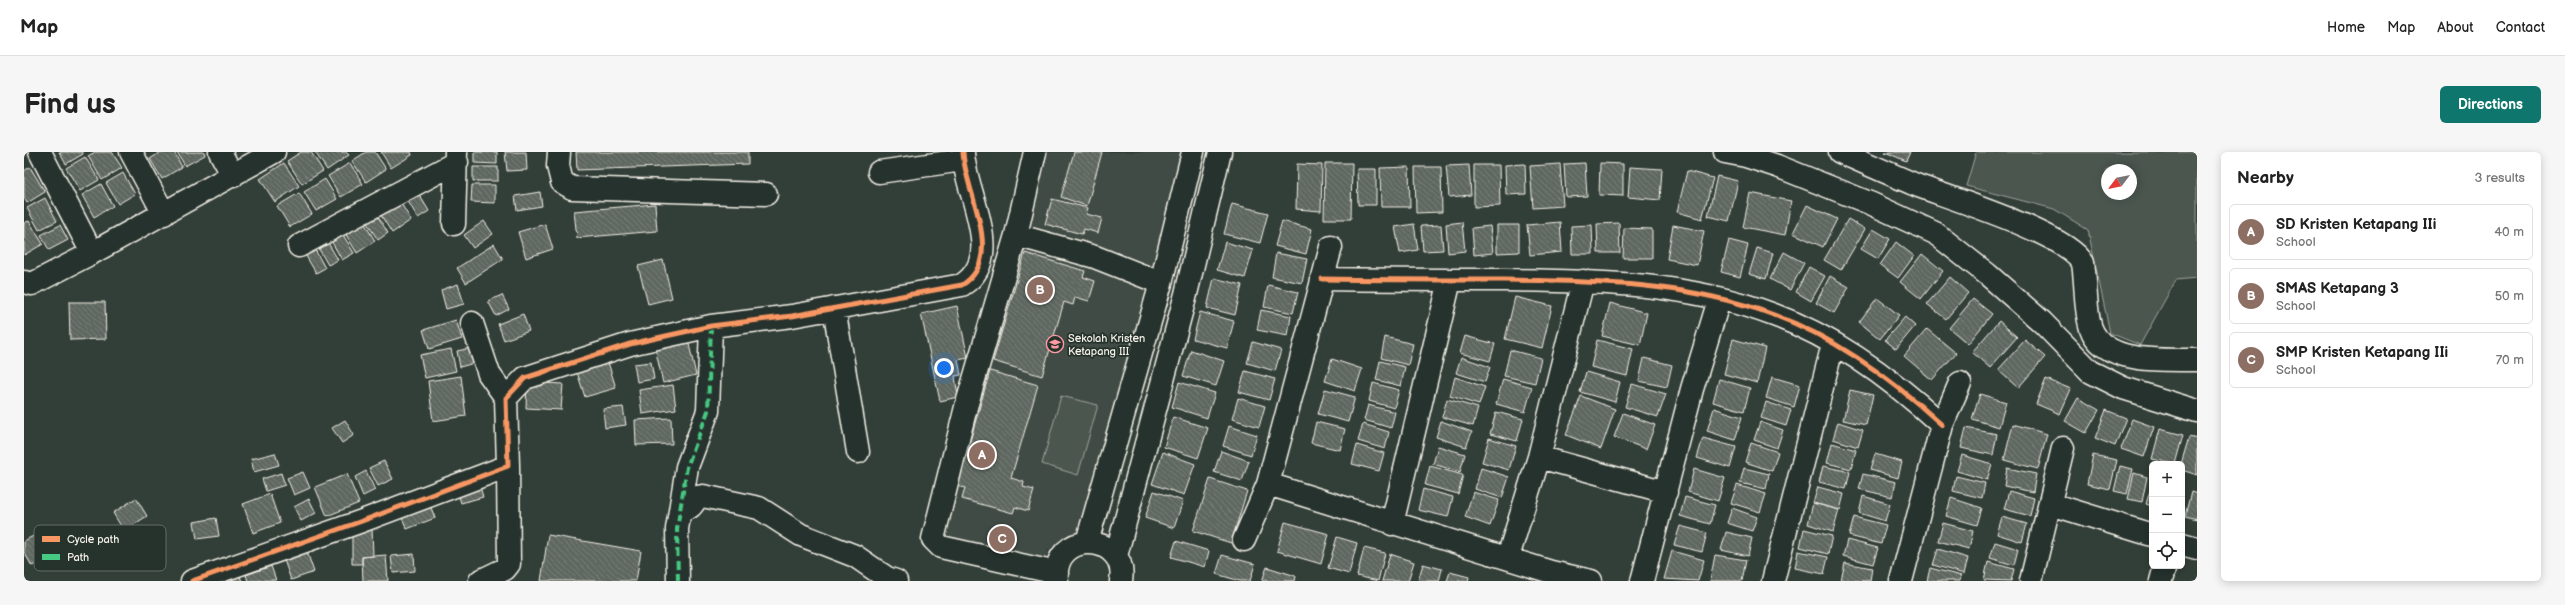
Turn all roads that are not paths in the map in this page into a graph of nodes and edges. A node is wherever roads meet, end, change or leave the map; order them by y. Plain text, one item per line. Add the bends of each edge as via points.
1 (40, 152) edge
2 (131, 152) edge
3 (220, 152) edge
4 (274, 152) edge
5 (559, 152) edge
6 (1035, 152) edge
7 (1194, 152) edge
8 (1220, 152) edge
9 (1725, 152) edge
10 (1840, 152) edge
11 (963, 156) edge
12 (457, 157) edge
13 (879, 172) dead end
14 (233, 176) junction
15 (766, 194) dead end
16 (164, 214) junction
17 (454, 224) dead end
18 (1016, 235) junction
19 (299, 246) dead end
20 (1331, 247) dead end
21 (92, 253) junction
22 (1322, 279) junction
23 (1450, 280) junction
24 (1583, 280) junction
25 (24, 282) edge
26 (1161, 283) junction
27 (1719, 300) junction
28 (834, 308) junction
29 (472, 323) dead end
30 (711, 326) junction
31 (1832, 344) junction
32 (2197, 360) edge
33 (1960, 384) dead end
34 (506, 398) junction
35 (2197, 411) edge
36 (1942, 425) junction
37 (2063, 448) dead end
38 (858, 452) dead end
39 (1539, 457) junction
40 (508, 466) junction
41 (1268, 484) junction
42 (1666, 492) junction
43 (2052, 504) junction
44 (681, 509) junction
45 (1392, 524) junction
46 (2149, 534) edge
47 (1244, 540) dead end
48 (1087, 542) junction
49 (2185, 545) edge
50 (2197, 548) edge
51 (1508, 557) junction
52 (2164, 569) edge
53 (1125, 574) edge
54 (1550, 576) edge
55 (1057, 577) edge
56 (890, 580) edge
57 (1580, 580) edge
58 (192, 581) edge
59 (480, 581) edge
60 (678, 581) edge
61 (1642, 581) edge
62 (1774, 581) edge
63 (1901, 581) edge
64 (2031, 581) edge
65 (2161, 581) edge

1 - 21 street
2 - 16 street
3 - 14 street
4 - 14 street
5 - 15 street via 558,166 562,182 572,188
6 - 18 street
7 - 26 street
8 - 53 street
9 - 35 street via 1777,166 1872,204 1935,233 2014,298 2091,372 2123,388
10 - 32 street via 2067,246 2080,256 2083,263 2089,322 2098,341 2109,351 2125,355
11 - 13 street
11 - 28 street via 982,235 982,251 974,277 958,287
12 - 17 street
12 - 19 street
14 - 16 street
16 - 21 street
18 - 26 street via 1095,256
18 - 55 street via 966,407 933,539 941,547
20 - 22 street
21 - 25 street via 32,284
22 - 23 street
22 - 41 street
23 - 24 street
23 - 45 street
24 - 27 street via 1680,289
24 - 39 street
26 - 48 street
27 - 31 street via 1774,315
27 - 42 street via 1692,389
28 - 30 street
28 - 38 street
29 - 34 street via 486,367
30 - 34 street via 630,344 525,378
30 - 44 street via 708,411 687,468
31 - 36 street via 1887,379
31 - 62 street
33 - 36 street
34 - 40 street
36 - 63 street
37 - 43 street
39 - 42 street
39 - 51 street
40 - 58 street
40 - 59 street via 509,564
41 - 45 street
41 - 47 street
42 - 61 street
43 - 46 street
43 - 64 street
44 - 56 street via 693,506 697,497 703,496 759,508 802,535 855,556
44 - 60 street via 677,529
45 - 51 street
48 - 53 street via 1108,548
48 - 55 street via 1066,551 1058,565
49 - 50 street
51 - 54 street
52 - 65 street
54 - 57 street

